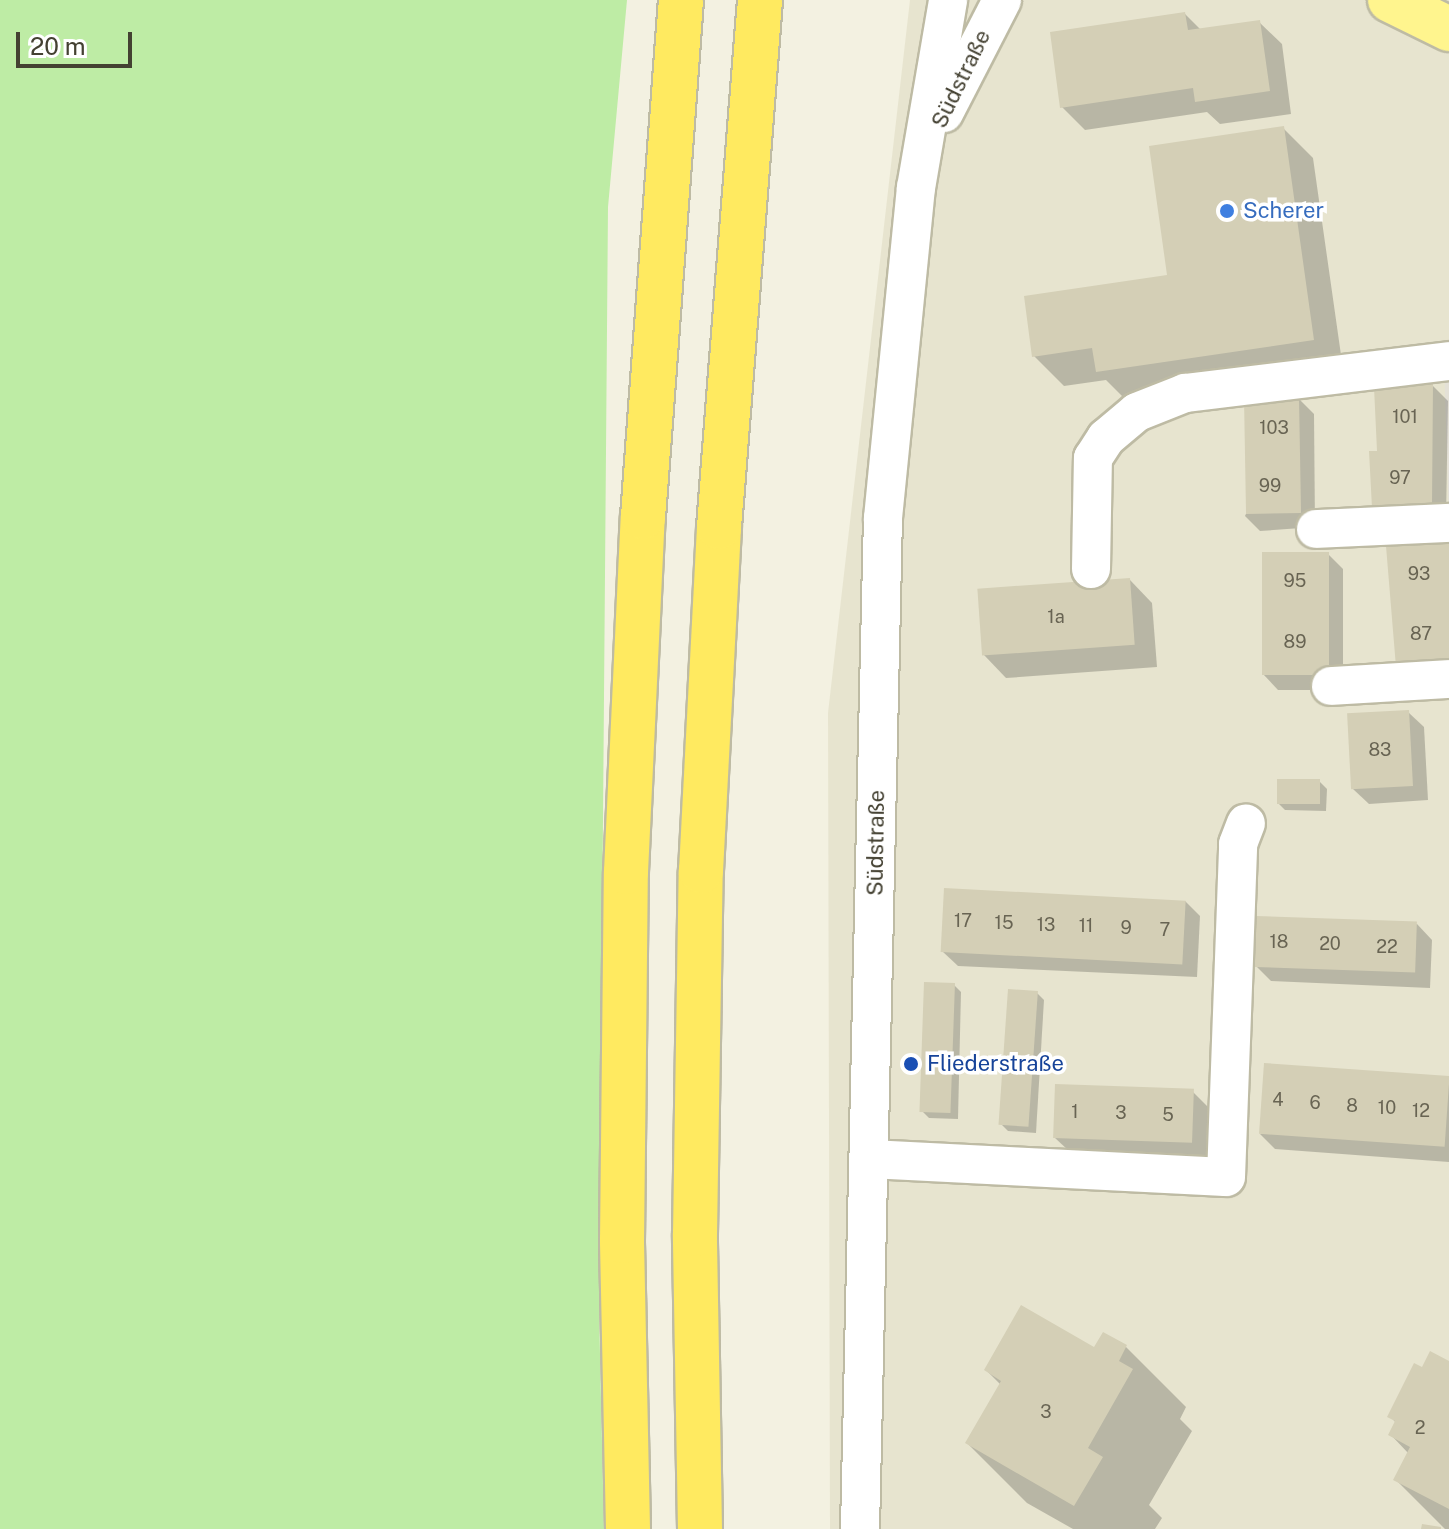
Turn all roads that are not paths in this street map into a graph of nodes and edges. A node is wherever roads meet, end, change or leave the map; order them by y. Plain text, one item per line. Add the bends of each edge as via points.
1 (681, 0) edge
2 (760, 0) edge
3 (948, 0) edge
4 (1002, 0) edge
5 (1390, 0) edge
6 (1449, 29) edge
7 (922, 159) junction
8 (1449, 361) edge
9 (1449, 523) edge
10 (1316, 529) dead end
11 (1091, 569) dead end
12 (1449, 679) edge
13 (1331, 686) dead end
14 (1246, 823) dead end
15 (869, 1159) junction
16 (628, 1529) edge
17 (700, 1529) edge
18 (860, 1529) edge

1 - 16 highway via 643,517 626,872 622,1241
2 - 17 highway via 721,497 701,871 695,1234
3 - 7 street, Südstraße
4 - 7 street, Südstraße
5 - 6 main road
7 - 15 street, Südstraße via 883,518
8 - 11 street via 1185,393 1137,412 1106,438 1093,458
9 - 10 street
12 - 13 street
14 - 15 street via 1238,844 1226,1177
15 - 18 street, Südstraße

